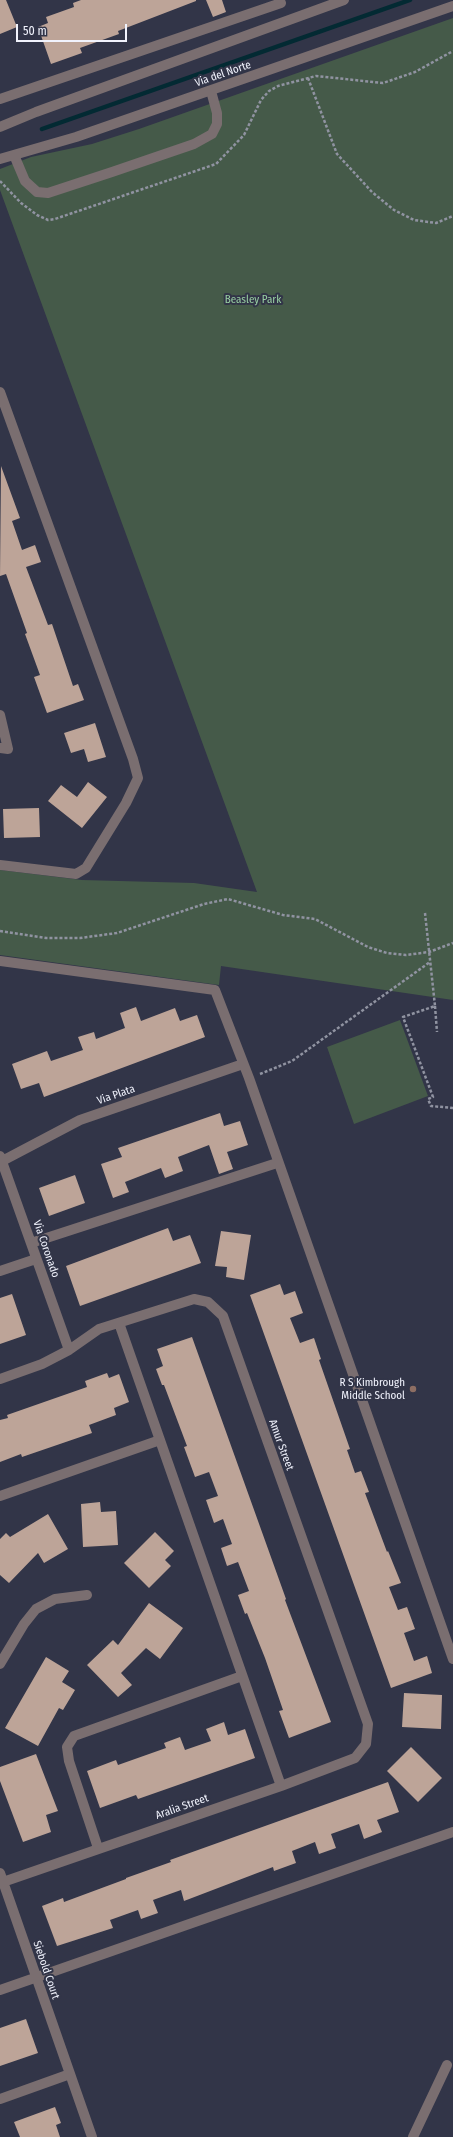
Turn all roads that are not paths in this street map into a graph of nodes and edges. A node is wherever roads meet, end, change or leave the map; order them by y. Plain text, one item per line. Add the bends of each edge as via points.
1 (344, 0) edge
2 (280, 2) edge
3 (453, 6) edge
4 (288, 19) junction
5 (211, 91) junction
6 (0, 99) edge
7 (0, 127) edge
8 (14, 155) junction
9 (0, 159) edge
10 (0, 392) edge
11 (0, 715) edge
12 (4, 748) edge
13 (0, 865) edge
14 (0, 961) edge
15 (243, 1064) junction
16 (1, 1158) edge
17 (278, 1163) junction
18 (31, 1243) junction
19 (36, 1259) junction
20 (0, 1271) edge
21 (119, 1323) junction
22 (69, 1350) junction
23 (0, 1379) edge
24 (160, 1440) junction
25 (0, 1496) edge
26 (87, 1595) dead end
27 (453, 1659) edge
28 (0, 1664) edge
29 (242, 1676) junction
30 (366, 1744) joint
31 (281, 1786) junction
32 (453, 1832) edge
33 (98, 1848) junction
34 (1, 1880) edge
35 (36, 1978) junction
36 (0, 1990) edge
37 (447, 2065) edge
38 (70, 2074) junction
39 (0, 2099) edge
40 (92, 2137) edge
41 (413, 2137) edge

1 - 4 street
2 - 4 street
2 - 6 street
3 - 5 street, Via del Norte
4 - 7 street
5 - 8 street, Via del Norte via 76,137
5 - 8 street via 217,113 217,124 212,134 194,144 48,193 37,192 25,181
8 - 9 street, Via del Norte
10 - 13 street via 138,778 126,803 86,868 76,874
11 - 12 street
14 - 15 street via 215,990
15 - 16 street, Via Plata via 80,1120
15 - 17 street
16 - 18 street, Via Coronado
17 - 18 street
17 - 27 street
18 - 19 street, Via Coronado
19 - 20 street
19 - 22 street, Via Coronado
21 - 22 street, Amur Street via 99,1329
21 - 24 street
21 - 30 street, Amur Street via 194,1300 208,1302 223,1316 368,1724
22 - 23 street, Amur Street via 42,1364
24 - 25 street
24 - 29 street
26 - 28 street via 55,1599 36,1609
29 - 31 street
29 - 33 street via 74,1736 67,1747 69,1761
30 - 31 street, Aralia Street via 355,1758
31 - 33 street, Aralia Street
32 - 35 street
33 - 34 street, Aralia Street
34 - 35 street, Siebold Court
35 - 36 street
35 - 38 street, Siebold Court
37 - 41 street
38 - 39 street
38 - 40 street, Siebold Court

